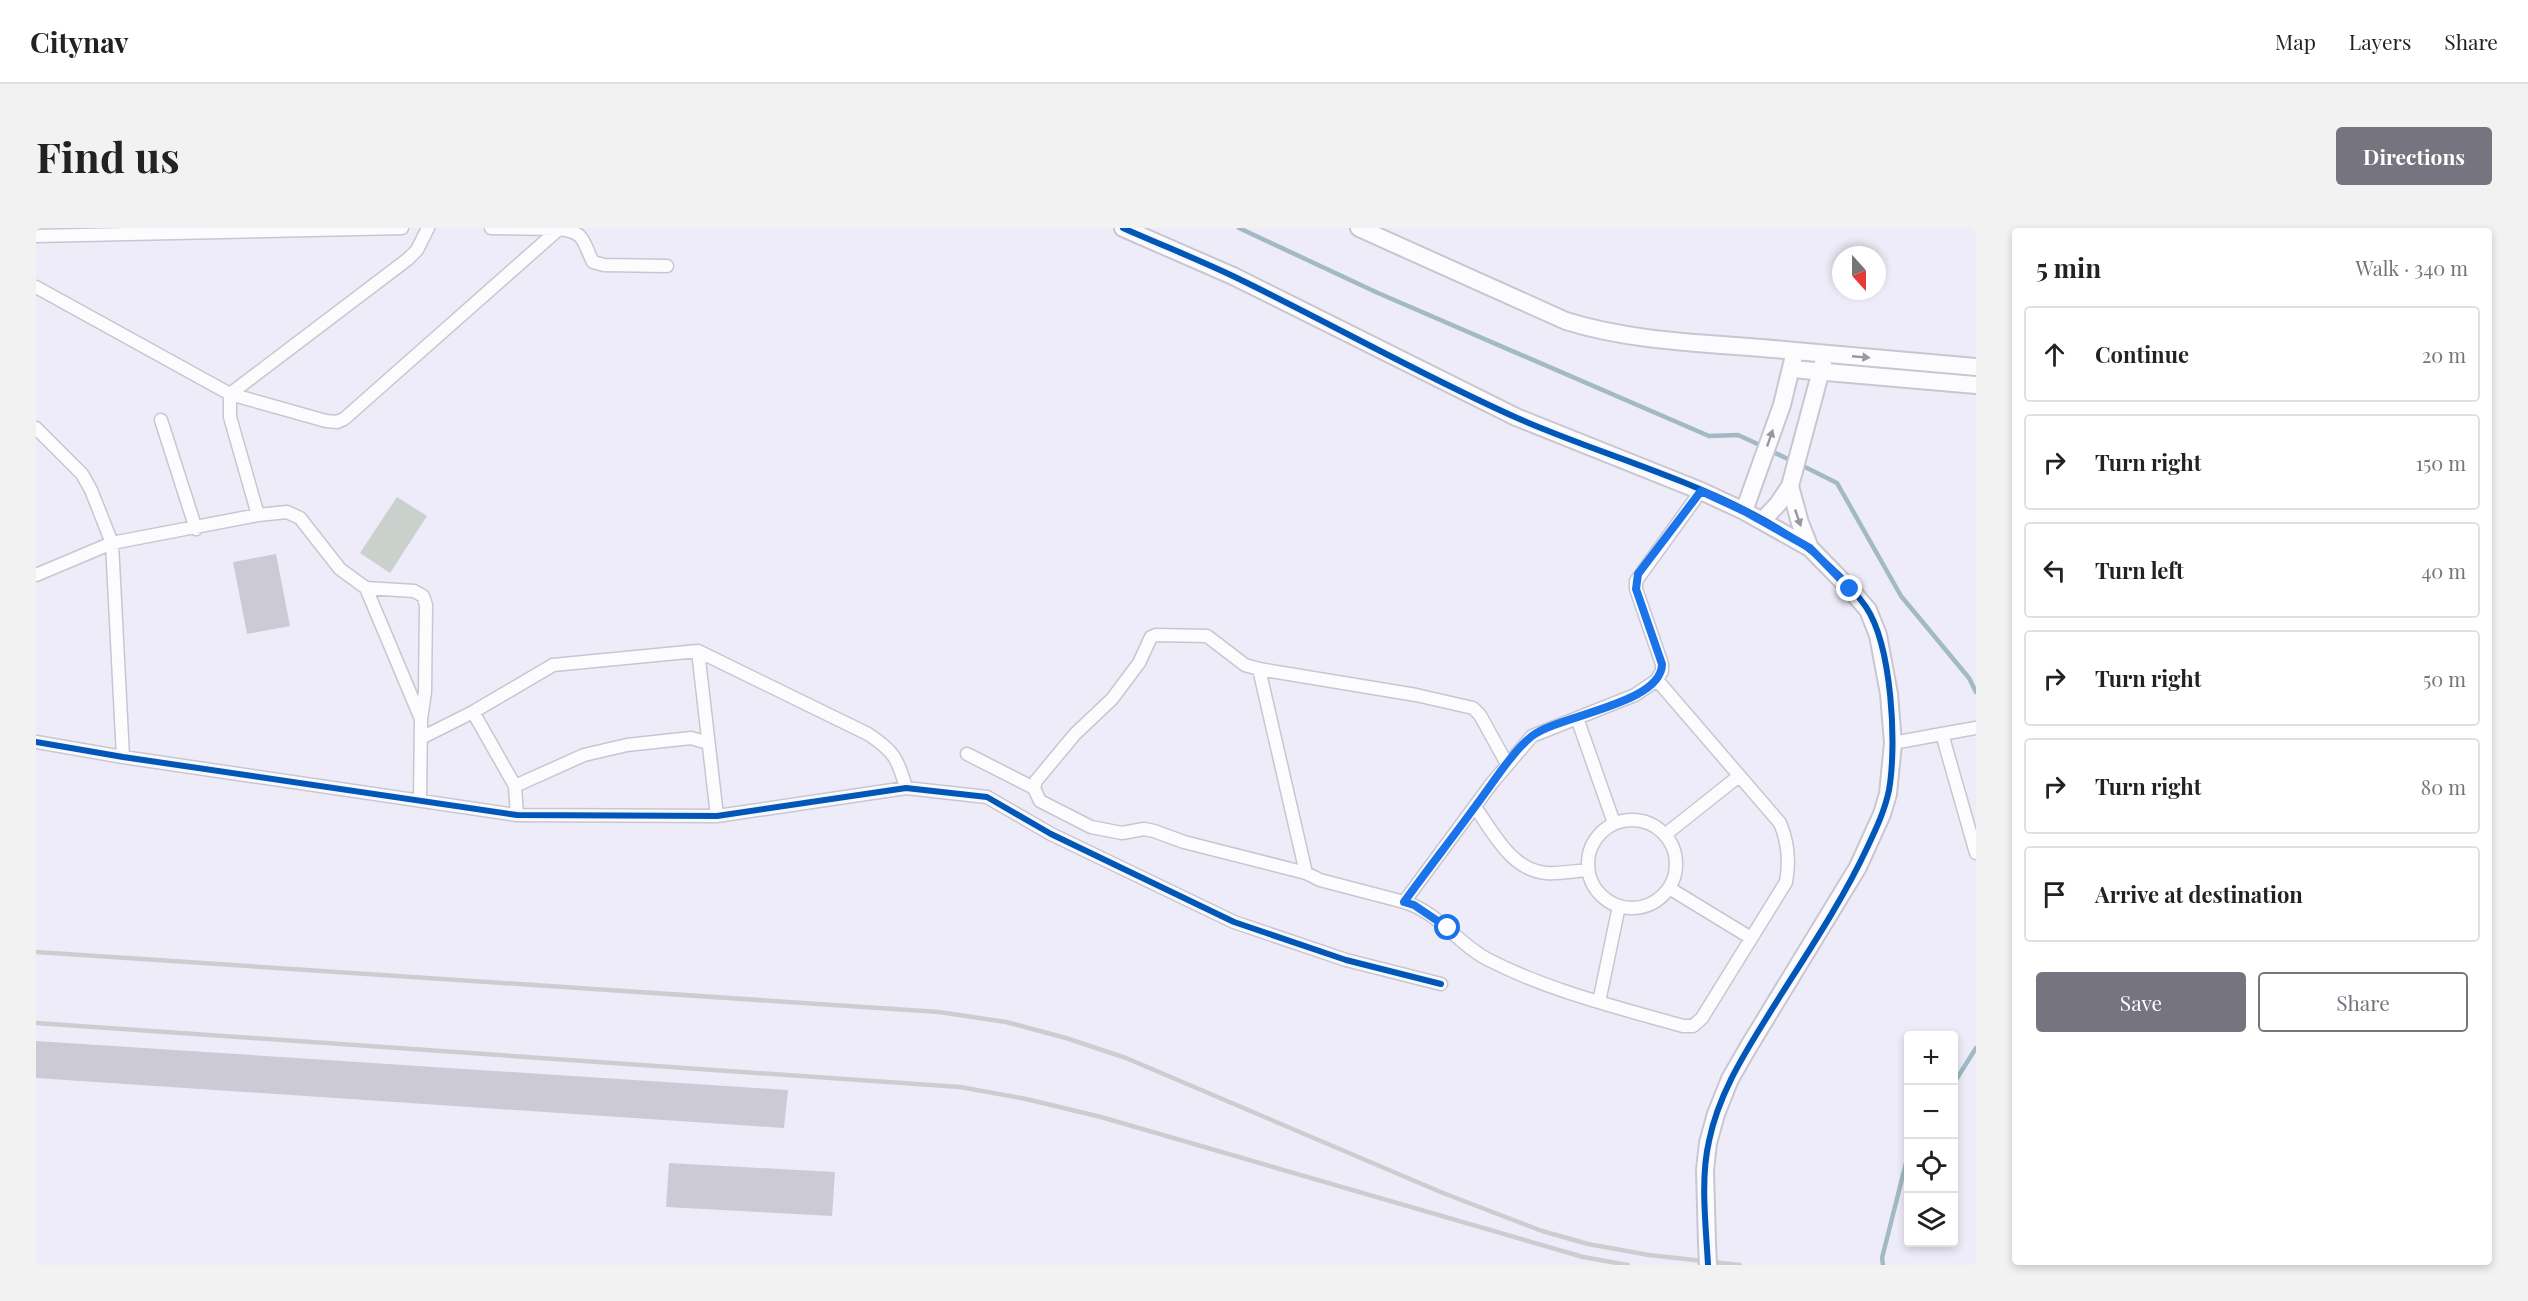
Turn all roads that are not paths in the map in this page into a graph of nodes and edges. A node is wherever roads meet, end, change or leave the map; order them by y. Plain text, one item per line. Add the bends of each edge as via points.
1 (402, 228) edge
2 (428, 228) edge
3 (491, 228) edge
4 (1123, 228) edge
5 (1359, 228) edge
6 (559, 229) edge
7 (36, 236) edge
8 (668, 266) dead end
9 (36, 287) edge
10 (1796, 351) junction
11 (1825, 354) junction
12 (1976, 367) edge
13 (1792, 369) junction
14 (1822, 371) junction
15 (1976, 385) edge
16 (230, 394) junction
17 (161, 420) dead end
18 (36, 428) edge
19 (1792, 482) junction
20 (1701, 491) junction
21 (1744, 511) junction
22 (258, 515) junction
23 (1761, 521) junction
24 (196, 529) junction
25 (112, 543) junction
26 (1810, 548) junction
27 (36, 576) edge
28 (366, 588) junction
29 (698, 651) junction
30 (1258, 669) junction
31 (1657, 680) junction
32 (473, 712) junction
33 (1577, 718) junction
34 (421, 719) junction
35 (1976, 728) edge
36 (1942, 734) junction
37 (421, 738) junction
38 (36, 742) edge
39 (708, 743) junction
40 (1893, 743) junction
41 (967, 754) dead end
42 (123, 757) junction
43 (1507, 764) junction
44 (1739, 776) junction
45 (515, 786) junction
46 (906, 788) junction
47 (1034, 788) junction
48 (420, 799) junction
49 (1475, 807) junction
50 (517, 815) junction
51 (717, 816) junction
52 (1614, 823) junction
53 (1666, 834) junction
54 (1976, 853) edge
55 (1588, 870) junction
56 (1306, 873) junction
57 (1669, 888) junction
58 (1404, 902) junction
59 (1619, 906) junction
60 (1751, 938) junction
61 (1441, 984) dead end
62 (1599, 1002) junction
63 (1708, 1265) edge

1 - 7 street
2 - 16 street via 408,259
3 - 6 street
4 - 20 street via 1233,276 1516,417
5 - 10 street via 1566,321 1596,330
6 - 8 street via 579,234 593,262
6 - 16 street via 344,419 326,421
9 - 16 street
10 - 11 street
10 - 13 street
11 -> 12 street
11 - 14 street
13 - 14 street
21 -> 13 street
14 - 15 street
14 - 19 street
16 - 22 street via 230,417
17 - 24 street
18 - 25 street via 82,474
19 - 23 street
19 -> 26 street via 1800,524
20 - 21 street
20 - 31 street via 1636,581 1662,664
21 - 23 street
22 - 24 street
22 - 28 street via 287,512 300,518 340,569
23 - 26 street
24 - 25 street
25 - 27 street
25 - 42 street
26 - 40 street via 1868,610 1885,662
28 - 34 street
28 - 34 street via 414,591 423,596 425,692
29 - 32 street via 553,665
29 - 39 street
29 - 46 street via 888,747 899,762
30 - 43 street via 1473,708
30 - 47 street via 1245,665 1207,636 1151,637 1139,663 1112,699 1054,757
30 - 56 street
31 - 33 street via 1635,695
31 - 44 street
32 - 37 street
32 - 45 street
33 - 43 street via 1532,736
33 - 52 street
34 - 37 street
35 - 36 street
36 - 40 street
36 - 54 street
37 - 48 street
38 - 42 street
39 - 45 street via 692,738 627,745 584,755
39 - 51 street
40 - 63 street, bridge via 1892,771 1882,814 1858,867 1735,1071 1716,1114 1705,1170
41 - 47 street
42 - 48 street
43 - 49 street
44 - 53 street
44 - 60 street via 1780,823 1788,852 1786,882
45 - 50 street
46 - 51 street
46 - 61 street via 987,796 1051,834 1234,922 1346,960
47 - 56 street via 1040,801 1091,826 1122,832 1154,831 1184,843
48 - 50 street
49 - 55 street via 1521,865 1546,873
49 - 58 street
50 - 51 street
52 - 53 street via 1636,819 1657,826
52 - 55 street via 1592,844
53 - 57 street via 1677,860 1676,875
55 - 59 street via 1593,886
56 - 58 street
57 - 59 street via 1647,906
57 - 60 street
58 - 62 street via 1442,923 1486,958 1547,986
59 - 62 street
60 - 62 street via 1702,1018 1693,1026

